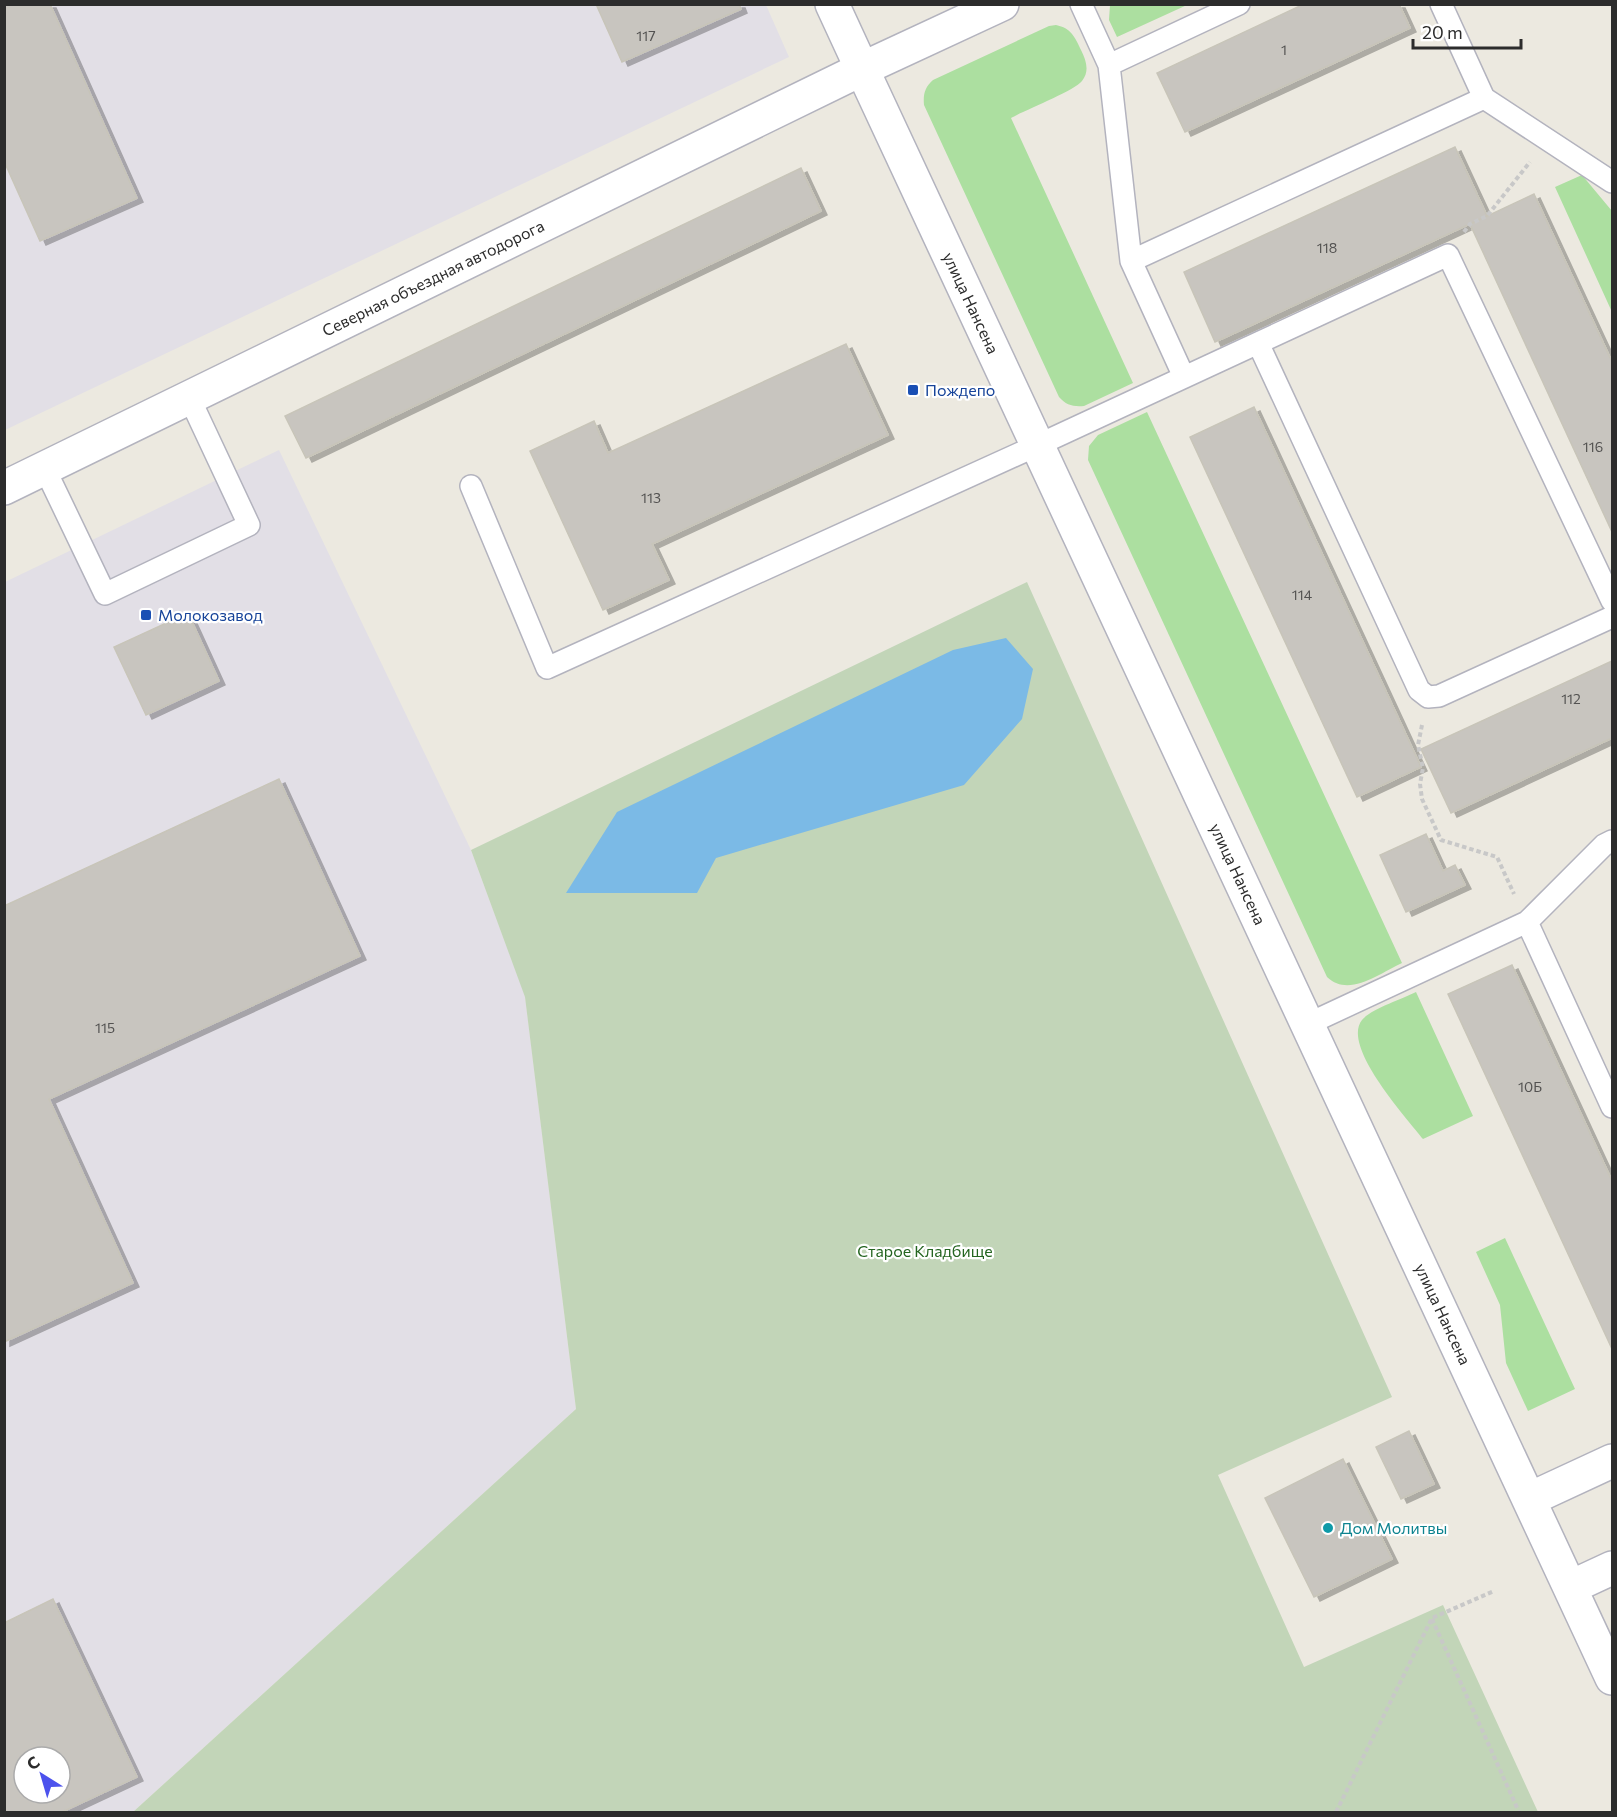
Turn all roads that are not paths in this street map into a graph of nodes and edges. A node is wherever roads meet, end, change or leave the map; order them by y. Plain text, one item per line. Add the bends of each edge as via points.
1 (1002, 4) edge
2 (1081, 4) edge
3 (1239, 4) edge
4 (1440, 4) edge
5 (842, 10) edge
6 (1109, 64) junction
7 (862, 69) junction
8 (1484, 98) junction
9 (1612, 182) edge
10 (1131, 261) junction
11 (1258, 343) junction
12 (1185, 377) junction
13 (189, 397) junction
14 (1038, 445) junction
15 (45, 469) junction
16 (471, 486) dead end
17 (4, 488) edge
18 (1612, 601) edge
19 (1612, 617) edge
20 (1612, 841) edge
21 (1527, 922) junction
22 (1308, 1024) junction
23 (1612, 1107) edge
24 (1612, 1461) edge
25 (1530, 1499) junction
26 (1612, 1568) edge
27 (1570, 1587) junction
28 (1612, 1678) edge

1 - 7 street, Северная объездная автодорога
2 - 6 lane
3 - 6 lane
4 - 8 lane
5 - 7 street, улица Нансена
6 - 10 lane
7 - 13 street, Северная объездная автодорога
7 - 14 street, улица Нансена
8 - 9 lane
8 - 10 lane
10 - 12 lane
11 - 12 lane
11 - 18 lane via 1448,255
11 - 19 lane via 1419,690 1428,698
12 - 14 lane
13 - 15 street, Северная объездная автодорога
13 - 15 lane via 249,525 105,594
14 - 16 lane via 547,668
14 - 22 street, улица Нансена
15 - 17 street, Северная объездная автодорога
20 - 21 lane
21 - 22 lane
21 - 23 lane
22 - 25 street, улица Нансена
24 - 25 street
25 - 27 street, улица Нансена
26 - 27 street
27 - 28 street, улица Нансена

